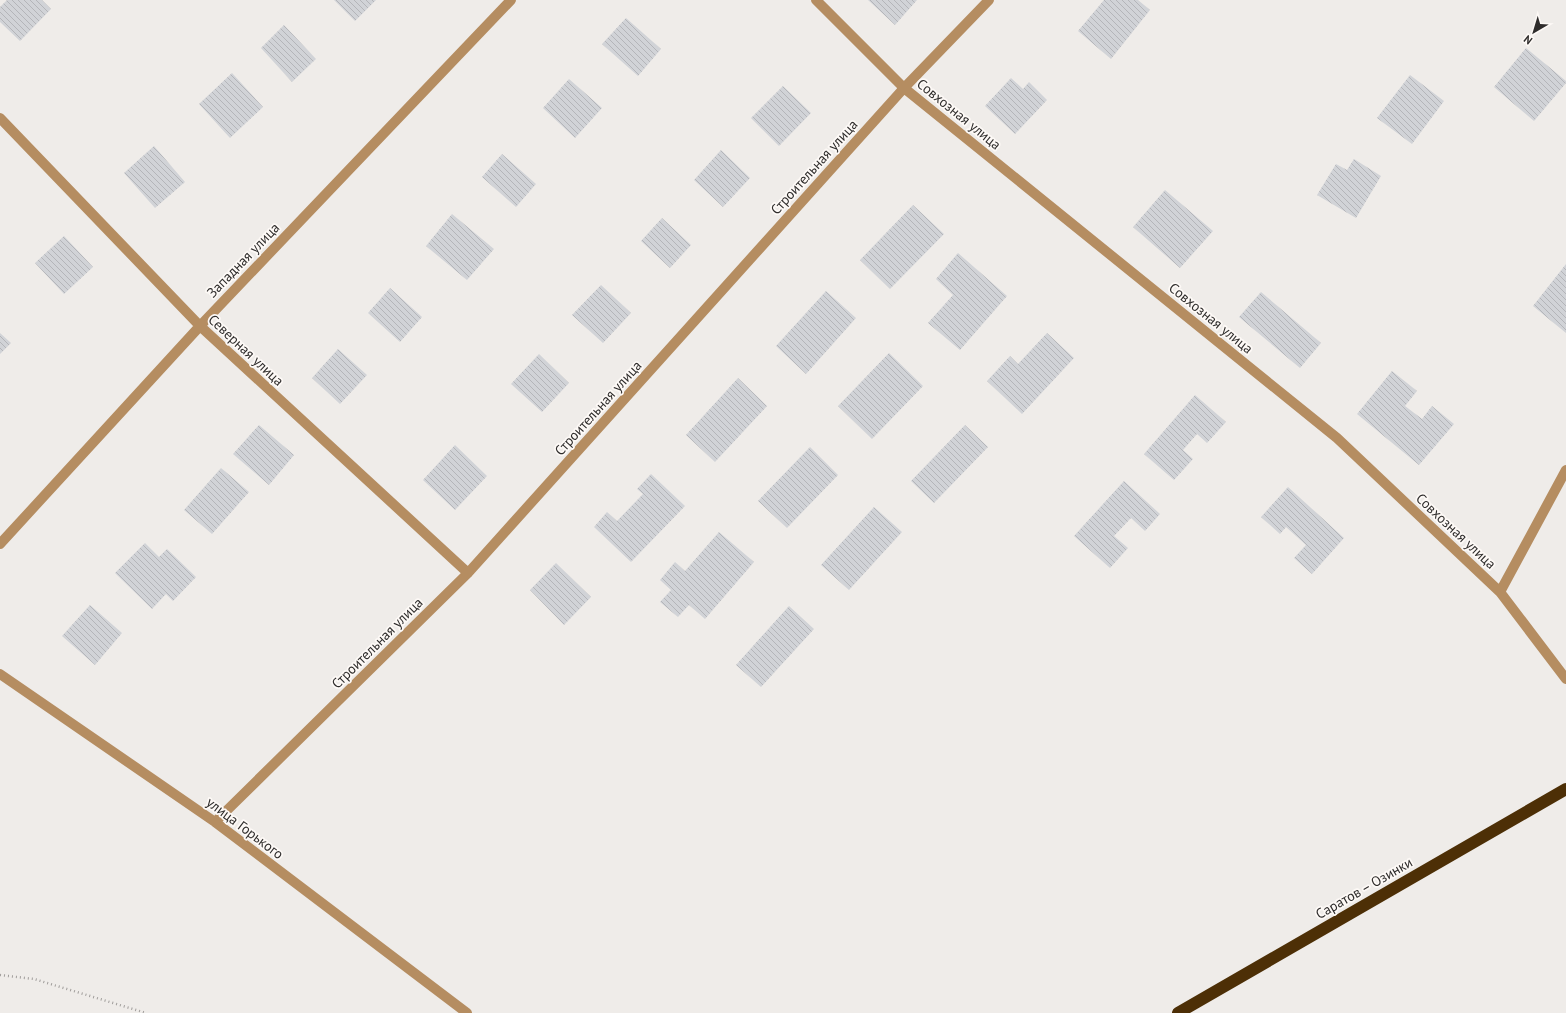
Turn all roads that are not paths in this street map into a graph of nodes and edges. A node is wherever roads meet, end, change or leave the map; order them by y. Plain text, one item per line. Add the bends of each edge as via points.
1 (511, 0) edge
2 (816, 0) edge
3 (989, 0) edge
4 (904, 88) junction
5 (0, 118) edge
6 (200, 326) junction
7 (1566, 470) edge
8 (0, 544) edge
9 (468, 573) junction
10 (1500, 592) junction
11 (0, 674) edge
12 (1566, 679) edge
13 (1566, 789) edge
14 (215, 822) junction
15 (467, 1013) edge
16 (1178, 1013) edge

1 - 6 street, Западная улица
2 - 4 street, Совхозная улица
3 - 4 street, Строительная улица
4 - 9 street, Строительная улица
4 - 10 street, Совхозная улица via 1337,438
5 - 6 street, Северная улица
6 - 8 street, Западная улица
6 - 9 street, Северная улица
7 - 10 street
9 - 14 street, Строительная улица
10 - 12 street, Совхозная улица
11 - 14 street, улица Горького
13 - 16 highway, Саратов – Озинки
14 - 15 street, улица Горького

